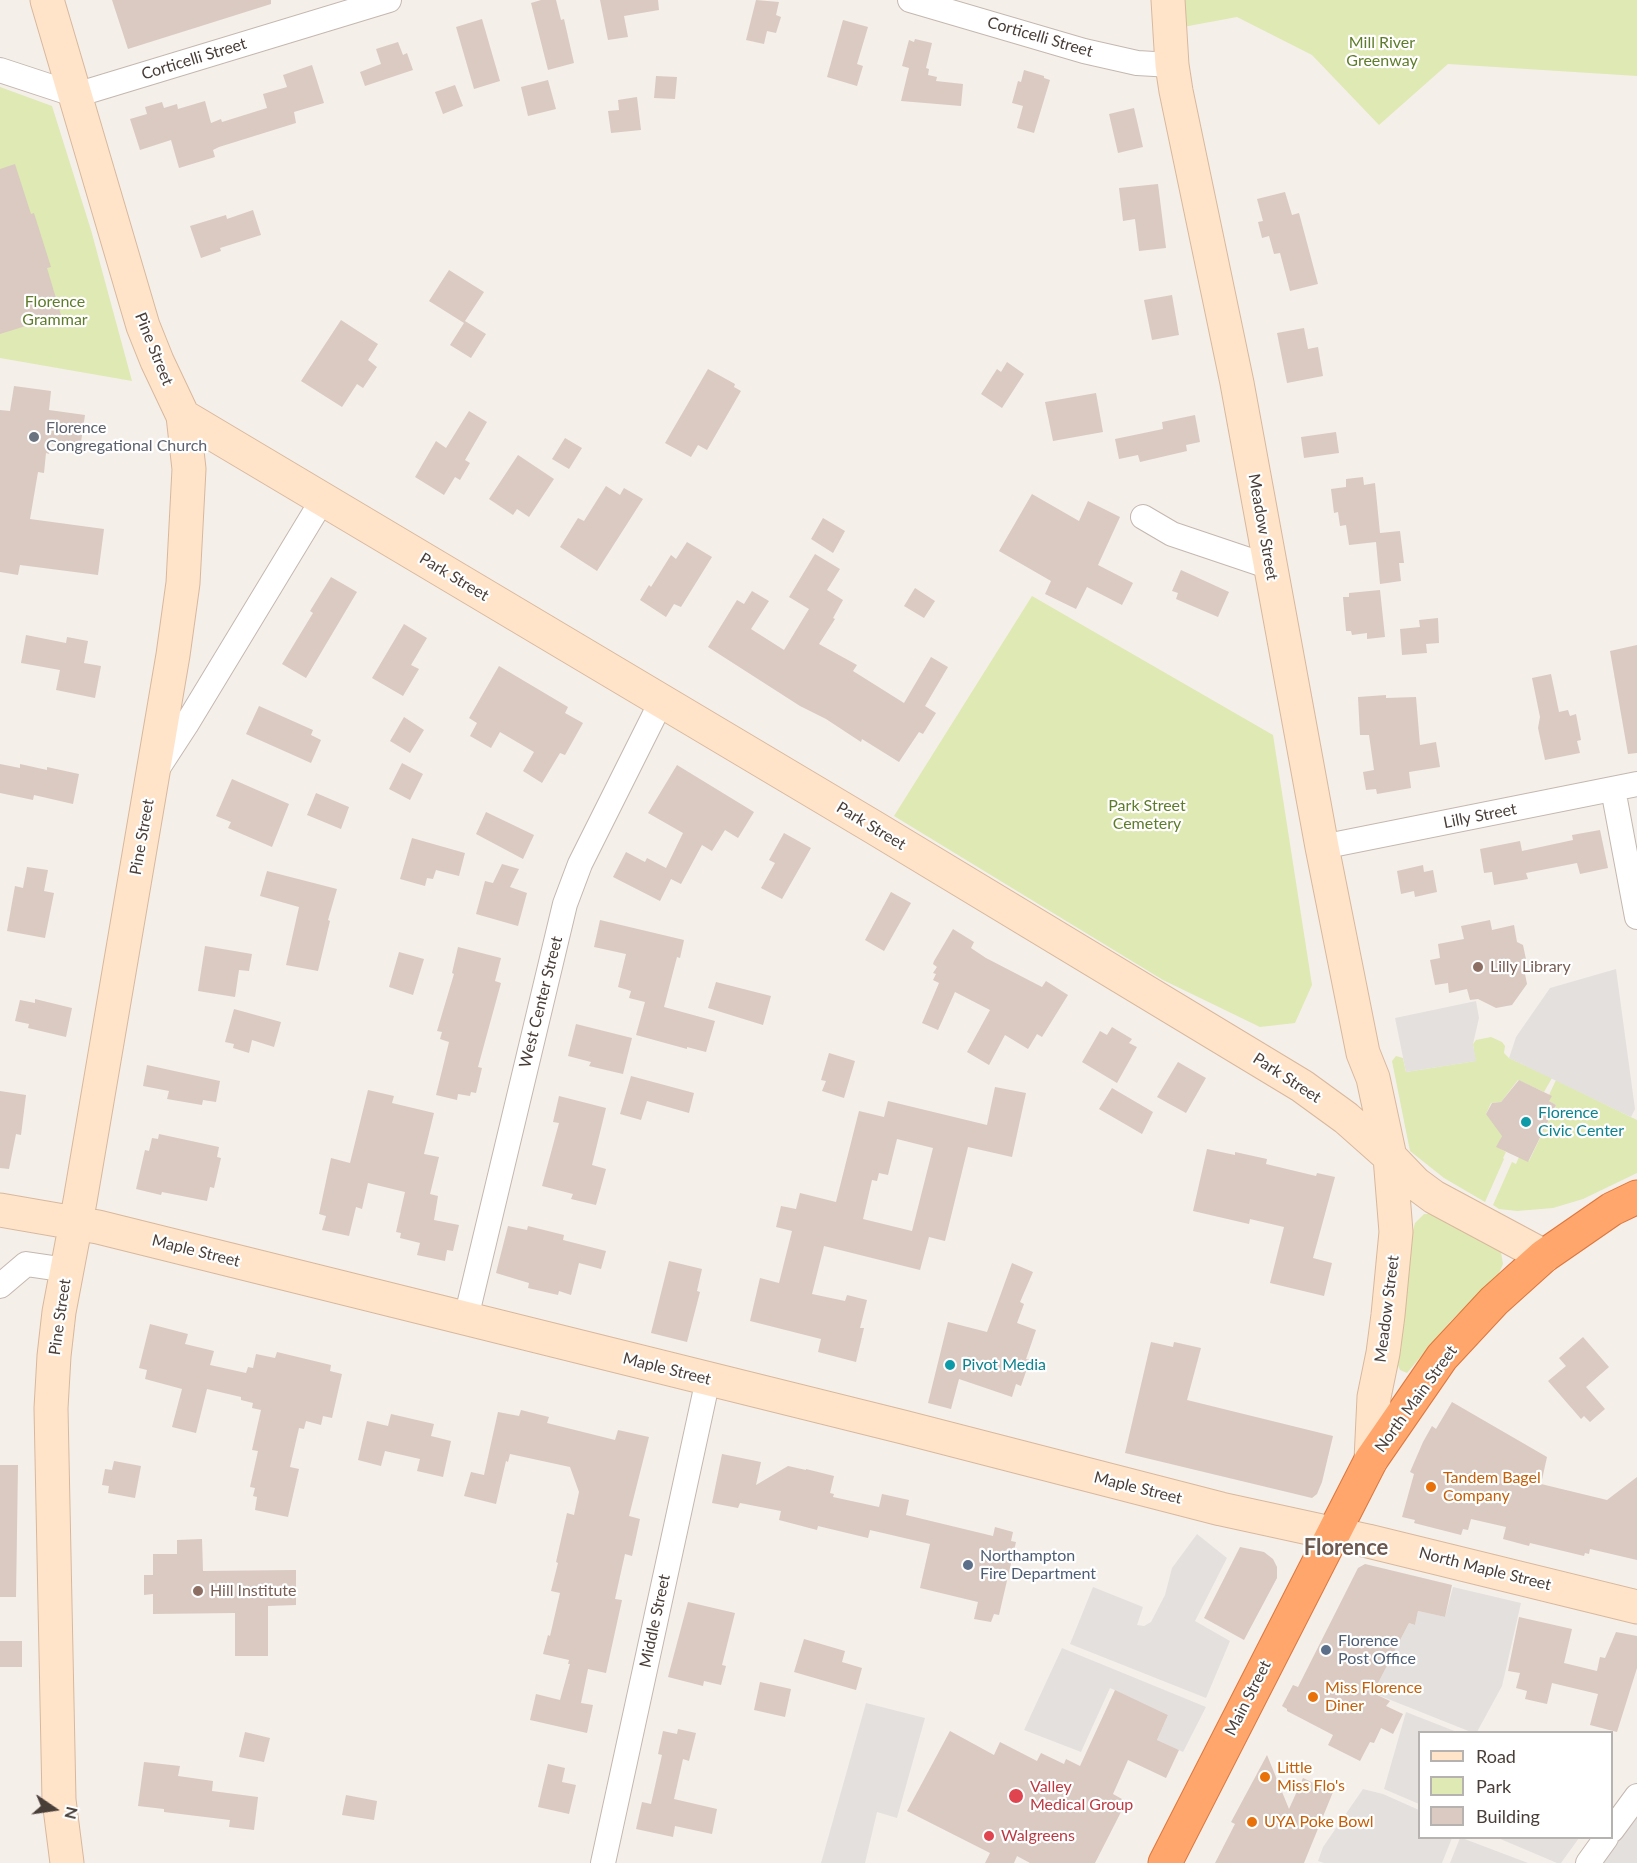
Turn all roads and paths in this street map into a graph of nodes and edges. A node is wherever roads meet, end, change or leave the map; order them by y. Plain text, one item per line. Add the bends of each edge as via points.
1 (47, 0) edge
2 (389, 0) edge
3 (910, 0) edge
4 (1169, 12) edge
5 (1172, 66) junction
6 (0, 70) edge
7 (76, 95) junction
8 (183, 416) junction
9 (323, 499) junction
10 (1143, 517) dead end
11 (1270, 567) junction
12 (662, 702) junction
13 (152, 777) junction
14 (1637, 784) edge
15 (1613, 789) junction
16 (1322, 847) junction
17 (1637, 917) edge
18 (1363, 1053) junction
19 (1339, 1113) junction
20 (1390, 1157) junction
21 (1637, 1197) edge
22 (0, 1210) edge
23 (76, 1223) junction
24 (1544, 1256) junction
25 (67, 1270) junction
26 (0, 1286) edge
27 (466, 1318) junction
28 (708, 1379) junction
29 (1371, 1460) junction
30 (1333, 1534) junction
31 (1637, 1607) edge
32 (1637, 1796) edge
33 (1613, 1827) edge
34 (1605, 1839) edge
35 (67, 1863) edge
36 (603, 1863) edge
37 (1165, 1863) edge
38 (1588, 1863) edge

1 - 7 main road, Pine Street
2 - 7 street, Corticelli Street
3 - 5 street, Corticelli Street via 1084,51
4 - 5 main road, Meadow Street
5 - 11 main road, Meadow Street
6 - 7 street
7 - 8 main road, Pine Street via 143,326
8 - 9 main road, Park Street
8 - 13 main road, Pine Street via 189,469 183,583
9 - 12 main road, Park Street
9 - 13 street, Pine Street
10 - 11 street via 1172,534
11 - 16 main road, Meadow Street
12 - 19 main road, Park Street via 1302,1086
12 - 27 street, West Center Street via 580,864 565,904
13 - 23 main road, Pine Street
14 - 15 street, Lilly Street
15 - 16 street, Lilly Street
15 - 17 street
16 - 18 main road, Meadow Street
18 - 19 main road via 1353,1093
18 - 20 main road, Meadow Street via 1373,1077
19 - 20 main road, Park Street
20 - 24 main road, Park Street via 1434,1197
20 - 29 main road, Meadow Street via 1396,1232 1383,1353 1374,1397
21 - 24 highway, North Main Street via 1612,1209
22 - 23 main road, Maple Street
23 - 25 main road, Pine Street
23 - 27 main road, Maple Street
24 - 29 highway, North Main Street via 1494,1301 1442,1357
25 - 26 street via 26,1264
25 - 35 main road, Pine Street via 51,1408 59,1800
27 - 28 main road, Maple Street
28 - 30 main road, Maple Street
28 - 36 street, Middle Street
29 - 30 highway, North Main Street
30 - 31 main road, North Maple Street
30 - 37 highway, Main Street
32 - 33 street
34 - 38 street

